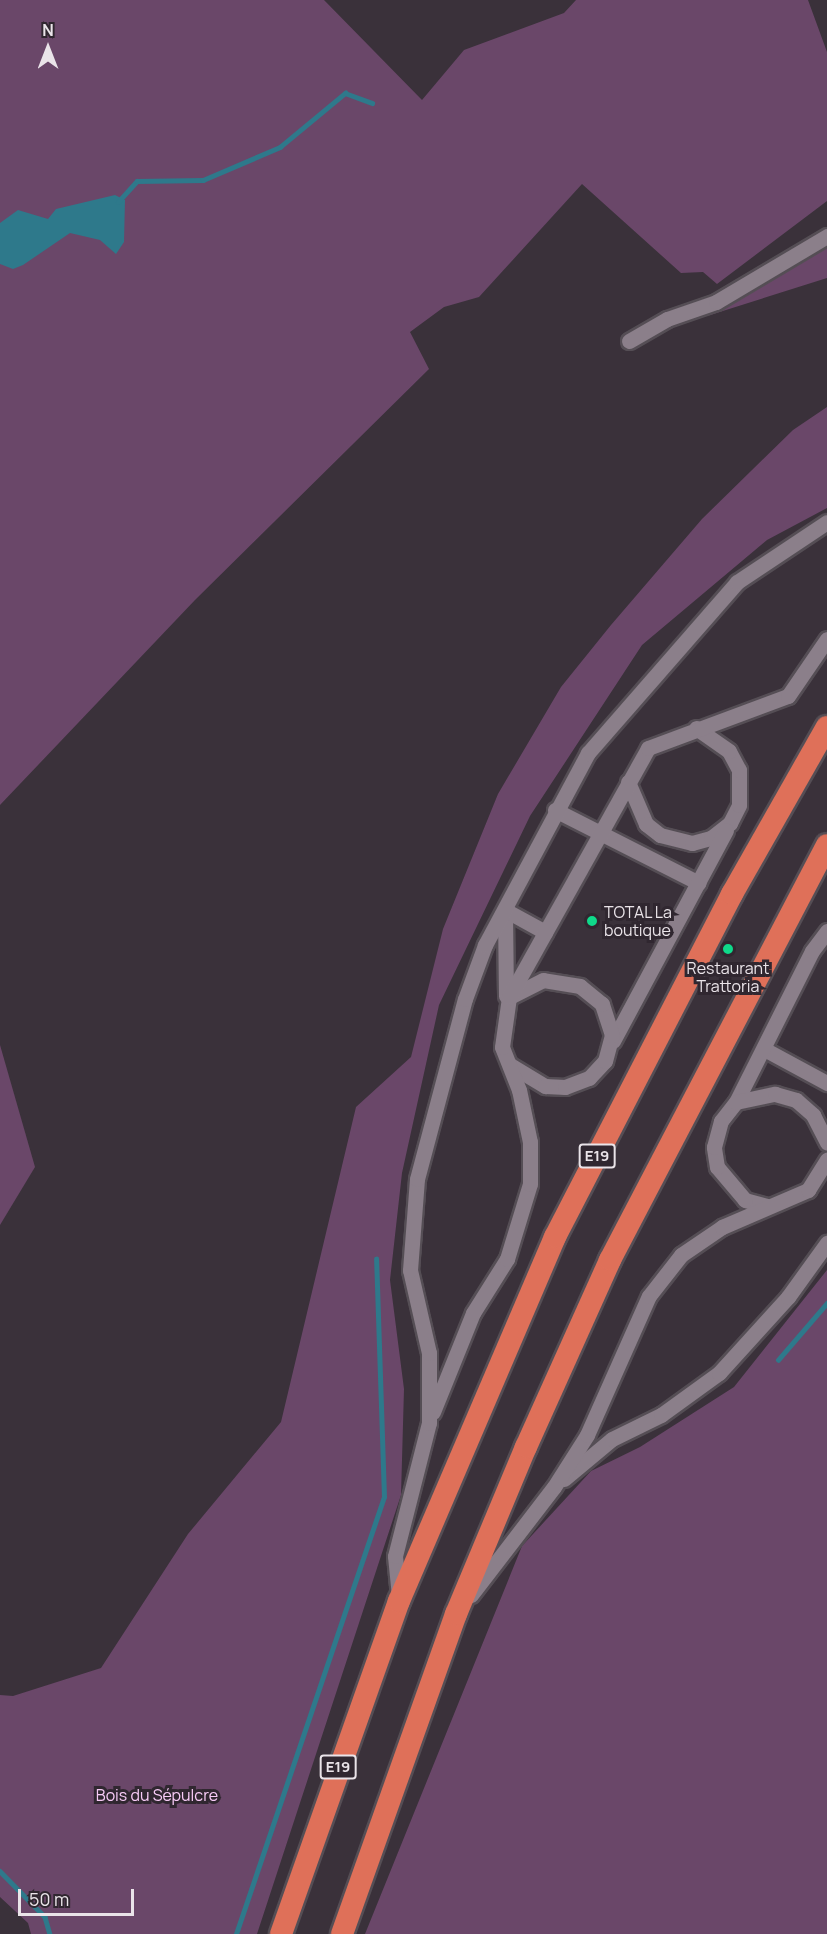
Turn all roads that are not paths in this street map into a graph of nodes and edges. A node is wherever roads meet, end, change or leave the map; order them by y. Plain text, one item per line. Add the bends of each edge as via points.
1 (827, 236) edge
2 (629, 341) dead end
3 (827, 522) edge
4 (827, 639) edge
5 (696, 728) junction
6 (827, 728) edge
7 (628, 782) junction
8 (555, 810) junction
9 (730, 823) junction
10 (601, 831) junction
11 (827, 845) edge
12 (699, 883) junction
13 (505, 910) junction
14 (827, 931) edge
15 (545, 932) junction
16 (507, 1003) junction
17 (611, 1044) junction
18 (764, 1049) junction
19 (508, 1064) junction
20 (827, 1083) edge
21 (736, 1102) junction
22 (827, 1143) edge
23 (827, 1160) edge
24 (767, 1206) junction
25 (827, 1243) edge
26 (429, 1423) junction
27 (554, 1487) junction
28 (399, 1601) junction
29 (456, 1614) junction
30 (281, 1934) edge
31 (342, 1934) edge

1 - 2 street via 716,303 667,319
3 - 8 street via 737,582 588,753
4 - 5 street via 788,696 734,721
5 - 7 street via 648,748
5 - 9 street via 729,751 739,770 739,805
6 - 28 highway, E19 via 732,894 555,1237
7 - 9 street via 646,824 660,835 692,843 711,838
7 - 10 street
8 - 10 street
8 - 13 street
9 - 12 street
10 - 12 street
10 - 15 street
11 - 29 highway via 610,1260
12 - 17 street
13 - 15 street
13 - 16 street
13 - 26 street via 465,999 417,1179 410,1270 429,1353
14 - 18 street via 812,951
15 - 16 street
16 - 17 street via 543,980 580,986 602,1004
16 - 19 street via 501,1029
17 - 19 street via 589,1078 566,1087 545,1086
18 - 20 street
18 - 21 street
19 - 26 street via 530,1142 524,1212 507,1258 449,1364
21 - 22 street via 775,1094 796,1100 813,1115
21 - 24 street via 721,1121 714,1147 717,1167 745,1200
23 - 24 street via 808,1190
24 - 27 street via 722,1227 681,1255 649,1296 587,1435
25 - 27 street via 788,1297 719,1373 661,1415 612,1439
26 - 28 street via 396,1556
27 - 29 street
28 - 30 highway, E19
29 - 31 highway

